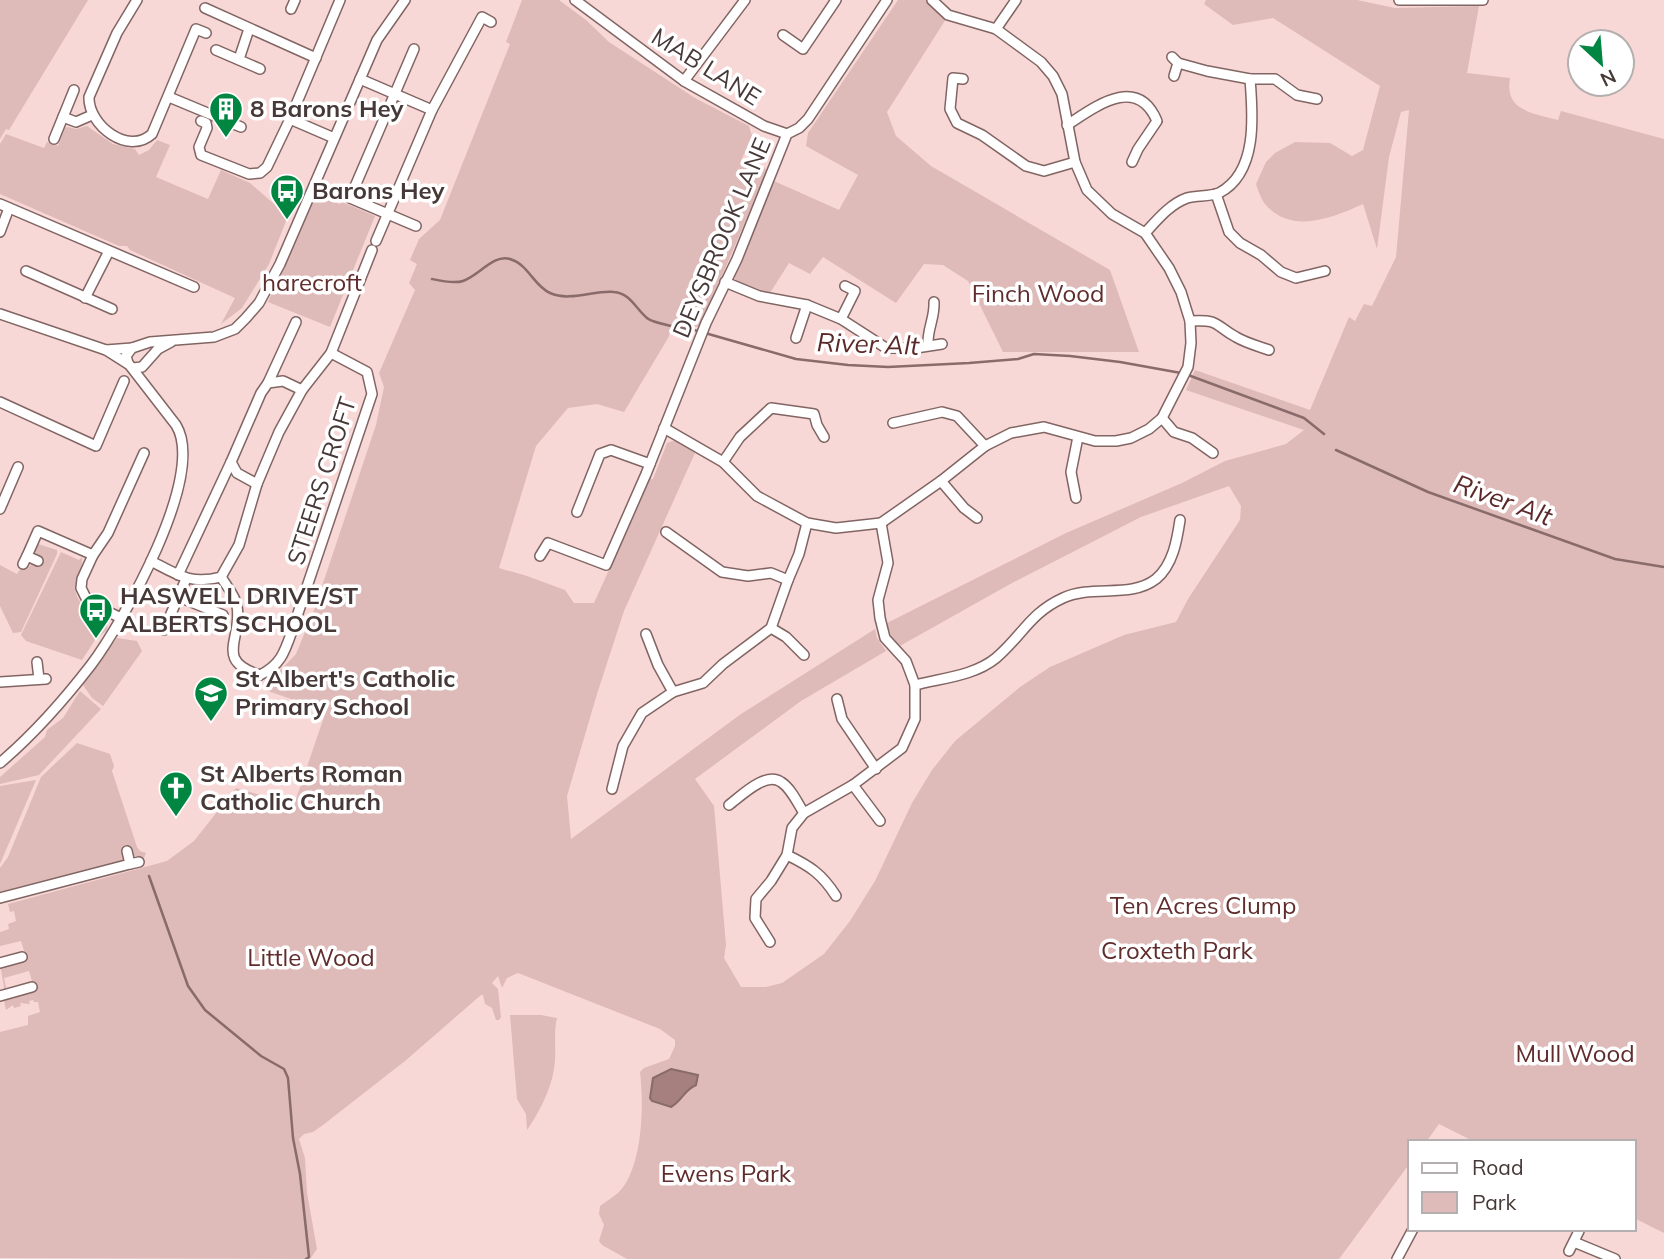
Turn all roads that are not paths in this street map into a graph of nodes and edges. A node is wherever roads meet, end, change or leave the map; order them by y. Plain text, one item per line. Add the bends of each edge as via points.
1 (137, 0) edge
2 (340, 0) edge
3 (405, 0) edge
4 (575, 0) edge
5 (836, 0) edge
6 (932, 0) edge
7 (1016, 0) edge
8 (1399, 0) edge
9 (1483, 0) edge
10 (743, 1) edge
11 (883, 1) edge
12 (205, 8) dead end
13 (491, 22) dead end
14 (249, 29) junction
15 (996, 29) junction
16 (206, 33) dead end
17 (783, 35) dead end
18 (415, 49) dead end
19 (216, 50) dead end
20 (316, 58) junction
21 (239, 59) junction
22 (260, 69) dead end
23 (1174, 76) dead end
24 (360, 79) junction
25 (962, 79) dead end
26 (1250, 79) junction
27 (684, 81) junction
28 (74, 90) dead end
29 (396, 94) junction
30 (169, 97) junction
31 (1317, 99) dead end
32 (432, 110) junction
33 (92, 115) junction
34 (63, 117) junction
35 (290, 119) junction
36 (206, 120) junction
37 (1067, 125) junction
38 (241, 127) dead end
39 (787, 134) junction
40 (334, 138) junction
41 (54, 139) dead end
42 (1075, 162) junction
43 (1132, 162) dead end
44 (1216, 194) junction
45 (5, 206) edge
46 (388, 215) junction
47 (416, 226) dead end
48 (0, 232) edge
49 (1145, 233) junction
50 (109, 251) junction
51 (26, 271) dead end
52 (1325, 271) dead end
53 (725, 282) junction
54 (845, 286) dead end
55 (194, 287) dead end
56 (86, 298) junction
57 (934, 302) dead end
58 (807, 305) junction
59 (112, 309) dead end
60 (0, 314) edge
61 (841, 319) junction
62 (1190, 321) junction
63 (296, 322) dead end
64 (796, 339) dead end
65 (173, 342) junction
66 (942, 344) dead end
67 (928, 345) junction
68 (134, 348) junction
69 (106, 350) junction
70 (1269, 350) dead end
71 (331, 354) junction
72 (147, 362) junction
73 (131, 367) junction
74 (124, 381) dead end
75 (268, 383) junction
76 (148, 388) junction
77 (302, 390) junction
78 (0, 402) edge
79 (1162, 418) junction
80 (893, 423) dead end
81 (664, 428) junction
82 (824, 437) dead end
83 (1078, 437) junction
84 (985, 446) junction
85 (144, 453) dead end
86 (1213, 453) dead end
87 (231, 462) junction
88 (723, 462) junction
89 (650, 464) junction
90 (18, 467) dead end
91 (941, 481) junction
92 (257, 484) junction
93 (1076, 498) dead end
94 (0, 509) edge
95 (577, 512) dead end
96 (976, 519) dead end
97 (1180, 520) dead end
98 (807, 523) junction
99 (881, 523) junction
100 (666, 532) dead end
101 (93, 555) junction
102 (540, 556) dead end
103 (38, 561) dead end
104 (151, 561) junction
105 (182, 577) junction
106 (221, 577) junction
107 (788, 580) junction
108 (179, 597) junction
109 (223, 615) dead end
110 (121, 618) junction
111 (771, 628) junction
112 (164, 630) dead end
113 (646, 634) dead end
114 (804, 655) dead end
115 (37, 662) dead end
116 (0, 682) edge
117 (915, 685) junction
118 (673, 692) junction
119 (837, 699) dead end
120 (0, 763) edge
121 (876, 769) junction
122 (853, 785) junction
123 (612, 789) dead end
124 (729, 805) dead end
125 (804, 813) junction
126 (880, 821) dead end
127 (127, 851) dead end
128 (787, 855) junction
129 (836, 896) dead end
130 (0, 898) edge
131 (770, 942) dead end
132 (22, 957) dead end
133 (0, 963) edge
134 (32, 987) dead end
135 (0, 996) edge
136 (1412, 1231) edge
137 (1579, 1231) dead end
138 (1574, 1242) junction
139 (1569, 1251) dead end
140 (1613, 1258) edge
141 (1397, 1259) edge

1 - 33 street via 89,97
2 - 20 street
3 - 24 street via 386,25
4 - 27 street, MAB LANE
5 - 17 street via 803,49
6 - 15 street via 948,15
7 - 15 street
8 - 9 street
10 - 27 street
11 - 39 street, DEYSBROOK LANE via 808,119
12 - 14 street
13 - 32 street, STEERS CROFT via 482,17
14 - 20 street
14 - 21 street
15 - 37 street via 1054,76
16 - 30 street via 196,29
18 - 29 street
19 - 21 street
20 - 35 street
21 - 22 street
23 - 26 street via 1175,60
24 - 29 street
24 - 40 street
25 - 42 street via 953,78 950,109 957,122 1026,166 1044,171
26 - 31 street via 1275,79 1297,95
26 - 44 street via 1250,147 1238,176
27 - 39 street, MAB LANE
28 - 34 street
29 - 32 street
29 - 46 street via 350,198
30 - 33 street via 152,134 142,141 116,136
30 - 36 street
32 - 46 street, STEERS CROFT
33 - 34 street via 76,122
34 - 41 street
35 - 36 street via 267,167 249,174 201,155
35 - 40 street
36 - 38 street
37 - 42 street
37 - 43 street via 1119,96 1139,100 1157,121
39 - 53 street, DEYSBROOK LANE
40 - 65 street via 259,303 241,324 224,334
42 - 49 street via 1087,190 1112,214
44 - 49 street via 1186,199 1167,210
44 - 52 street via 1229,232 1240,243 1296,278
45 - 48 street
45 - 50 street
46 - 47 street
46 - 71 street, STEERS CROFT
49 - 62 street via 1175,280
50 - 55 street
50 - 56 street
51 - 56 street
53 - 58 street via 759,296
53 - 81 street, DEYSBROOK LANE
54 - 61 street via 855,291
56 - 59 street
57 - 67 street
58 - 61 street
58 - 64 street
60 - 69 street
61 - 67 street via 886,348
62 - 70 street via 1221,325 1236,337
62 - 79 street via 1187,369
63 - 75 street
65 - 68 street
65 - 72 street via 158,349
66 - 67 street
68 - 69 street
68 - 72 street via 145,351
68 - 73 street via 126,356
69 - 73 street
71 - 77 street, STEERS CROFT
71 - 106 street, STEERS CROFT via 367,372 372,394 281,661 260,675 235,661 231,647 237,605
72 - 73 street
72 - 76 street
73 - 76 street
74 - 78 street via 96,446
75 - 77 street, STEERS CROFT via 283,381
75 - 87 street
76 - 104 street via 176,425 183,443 175,499
77 - 92 street, STEERS CROFT
79 - 83 street via 1131,438
79 - 86 street via 1174,432
80 - 84 street via 942,412 957,416
81 - 88 street
81 - 89 street, DEYSBROOK LANE
82 - 88 street via 814,414 771,408 740,437
83 - 84 street via 1044,426 1011,433
83 - 93 street via 1071,472
84 - 91 street
85 - 101 street via 108,533
87 - 92 street via 237,473
87 - 105 street
88 - 98 street via 757,496
89 - 95 street via 611,450 600,454
89 - 102 street, DEYSBROOK LANE via 606,565 548,543
90 - 94 street
91 - 96 street
91 - 99 street
92 - 106 street, STEERS CROFT via 239,545
97 - 117 street via 1175,551 1157,578 1138,587 1066,596 1040,610 995,659 965,674
98 - 99 street via 836,528
98 - 107 street
99 - 117 street via 888,564 878,600 880,618 885,638 906,661
100 - 107 street via 722,572 771,573
101 - 103 street via 38,531 25,560
101 - 110 street via 82,579 83,596 93,606
104 - 105 street
104 - 110 street
105 - 106 street via 203,581
105 - 108 street
107 - 111 street
108 - 109 street
108 - 112 street
110 - 120 street via 68,694
111 - 114 street
111 - 118 street via 703,683
113 - 118 street
115 - 116 street via 43,679
117 - 121 street via 915,719 902,748
118 - 123 street via 642,713 623,746
119 - 121 street via 842,719
121 - 122 street
122 - 125 street
122 - 126 street
124 - 125 street via 762,781 774,779 783,782
125 - 128 street via 792,828
127 - 130 street via 134,863
128 - 129 street via 812,867
128 - 131 street via 756,899 755,919
132 - 133 street
134 - 135 street
136 - 141 street
137 - 138 street
138 - 139 street
138 - 140 street

